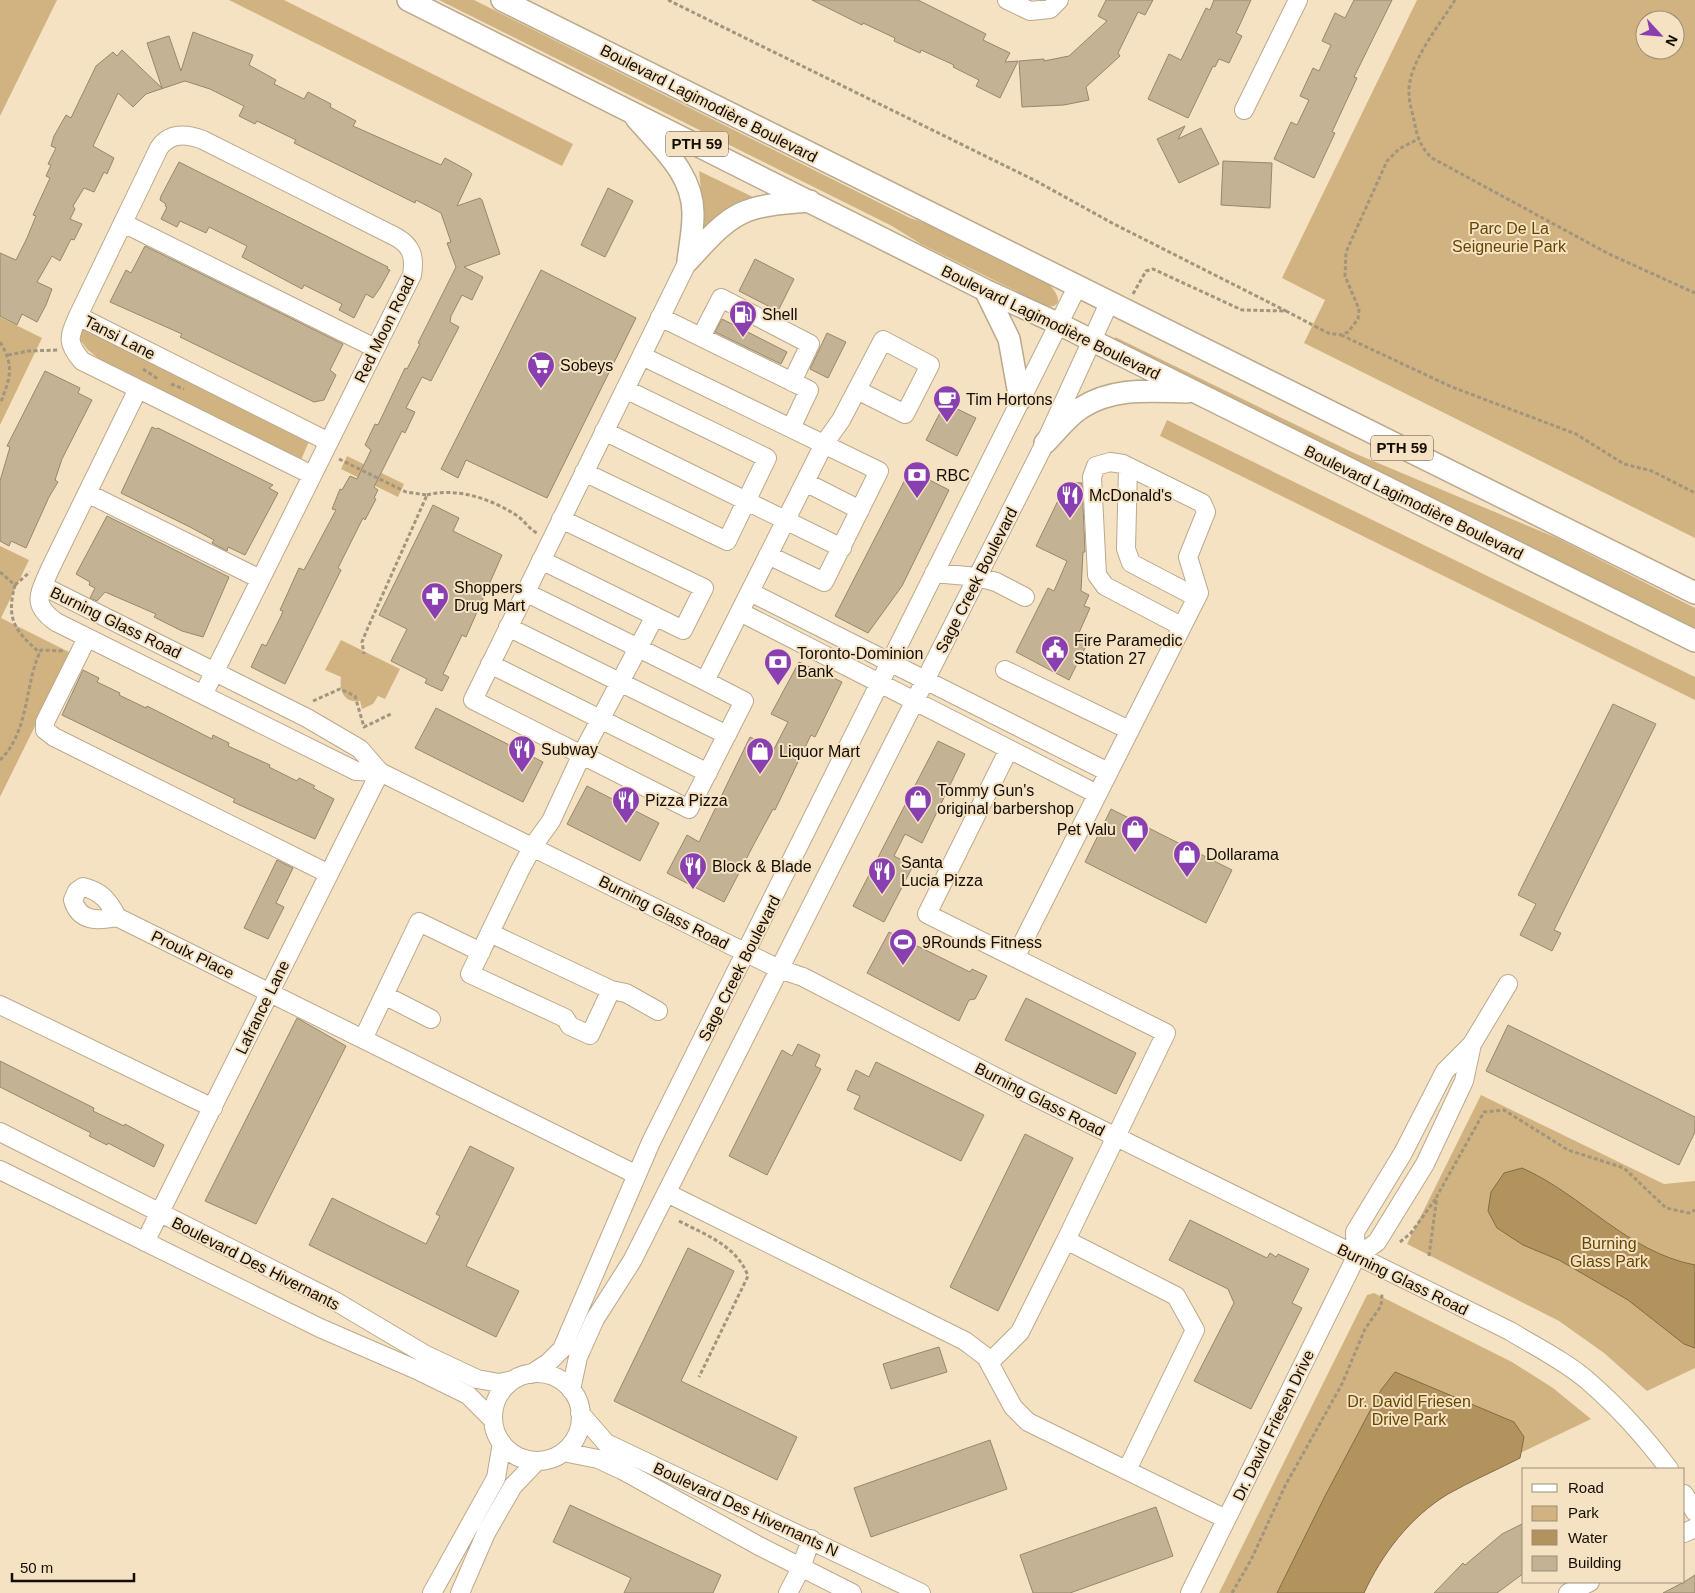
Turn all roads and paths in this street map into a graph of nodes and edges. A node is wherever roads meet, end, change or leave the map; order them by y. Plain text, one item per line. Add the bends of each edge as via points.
1 (408, 0) edge
2 (502, 0) edge
3 (668, 0) edge
4 (1007, 0) edge
5 (1060, 0) edge
6 (1298, 0) edge
7 (1455, 0) edge
8 (627, 109) junction
9 (1244, 110) dead end
10 (1418, 139) junction
11 (810, 201) junction
12 (123, 223) junction
13 (688, 260) junction
14 (1077, 287) junction
15 (985, 290) junction
16 (1695, 293) edge
17 (1117, 307) junction
18 (1286, 311) junction
19 (78, 316) junction
20 (660, 317) junction
21 (1059, 324) junction
22 (1340, 335) junction
23 (701, 337) junction
24 (1090, 341) junction
25 (0, 342) edge
26 (71, 348) junction
27 (375, 348) junction
28 (8, 355) junction
29 (642, 356) junction
30 (792, 382) junction
31 (138, 388) junction
32 (625, 389) junction
33 (857, 390) dead end
34 (1194, 392) junction
35 (1020, 400) junction
36 (0, 404) edge
37 (791, 428) junction
38 (604, 432) junction
39 (824, 444) junction
40 (1045, 444) junction
41 (326, 447) junction
42 (1128, 467) junction
43 (584, 472) junction
44 (312, 475) junction
45 (805, 482) junction
46 (88, 493) junction
47 (1695, 493) edge
48 (427, 495) junction
49 (747, 501) junction
50 (860, 510) junction
51 (561, 519) junction
52 (786, 520) junction
53 (550, 541) junction
54 (842, 548) junction
55 (768, 556) junction
56 (541, 560) junction
57 (0, 572) edge
58 (934, 573) junction
59 (978, 577) junction
60 (260, 579) junction
61 (43, 586) junction
62 (526, 592) junction
63 (750, 592) junction
64 (1695, 593) edge
65 (1026, 597) dead end
66 (1196, 597) junction
67 (740, 612) junction
68 (655, 616) junction
69 (508, 626) junction
70 (1181, 626) junction
71 (1695, 641) edge
72 (83, 645) junction
73 (638, 648) junction
74 (40, 653) junction
75 (364, 654) dead end
76 (890, 662) junction
77 (490, 664) junction
78 (1005, 670) dead end
79 (215, 671) junction
80 (705, 681) junction
81 (926, 681) junction
82 (620, 682) junction
83 (879, 683) junction
84 (203, 695) junction
85 (313, 701) dead end
86 (915, 703) junction
87 (391, 714) dead end
88 (600, 719) junction
89 (1129, 730) junction
90 (727, 735) junction
91 (1009, 749) junction
92 (582, 754) junction
93 (0, 760) edge
94 (380, 772) junction
95 (1108, 772) junction
96 (708, 773) junction
97 (1097, 794) junction
98 (533, 846) junction
99 (329, 874) junction
100 (117, 917) dead end
101 (490, 933) junction
102 (481, 952) junction
103 (747, 953) junction
104 (1015, 958) junction
105 (779, 969) junction
106 (1508, 984) dead end
107 (612, 990) junction
108 (270, 992) junction
109 (384, 995) junction
110 (0, 1005) edge
111 (658, 1011) dead end
112 (432, 1019) dead end
113 (363, 1039) junction
114 (1472, 1044) junction
115 (213, 1108) junction
116 (0, 1132) edge
117 (1117, 1138) junction
118 (0, 1170) edge
119 (637, 1175) junction
120 (667, 1192) junction
121 (1437, 1196) junction
122 (1695, 1210) edge
123 (160, 1214) junction
124 (679, 1221) dead end
125 (1066, 1240) junction
126 (145, 1242) junction
127 (1400, 1242) dead end
128 (1429, 1256) dead end
129 (1356, 1257) junction
130 (1382, 1294) dead end
131 (989, 1363) junction
132 (531, 1374) junction
133 (699, 1377) dead end
134 (513, 1380) junction
135 (571, 1390) junction
136 (580, 1414) junction
137 (493, 1420) junction
138 (502, 1443) junction
139 (563, 1452) junction
140 (537, 1461) junction
141 (1667, 1468) edge
142 (1127, 1470) junction
143 (1685, 1496) edge
144 (1695, 1512) edge
145 (1226, 1519) junction
146 (811, 1539) junction
147 (801, 1568) junction
148 (1588, 1583) edge
149 (432, 1593) edge
150 (460, 1593) edge
151 (788, 1593) edge
152 (852, 1593) edge
153 (921, 1593) edge
154 (1190, 1593) edge
155 (1232, 1593) edge
156 (1568, 1593) edge

1 - 8 main road, Boulevard Lagimodière Boulevard / PTH 59
2 - 14 main road, Boulevard Lagimodière Boulevard / PTH 59
3 - 18 path via 1036,181
4 - 5 street via 1030,11 1050,9
6 - 9 street
7 - 10 path via 1411,76 1409,92
8 - 11 main road, Boulevard Lagimodière Boulevard / PTH 59
8 - 13 main road via 677,165 687,183 694,213
10 - 16 path via 1432,158 1609,254
10 - 22 path via 1387,161 1346,252 1345,276 1359,309 1353,328
11 - 13 main road via 767,204 739,213 721,225
11 - 15 main road, Boulevard Lagimodière Boulevard / PTH 59
12 - 19 street, Red Moon Road
12 - 27 street
12 - 27 street, Red Moon Road via 164,142 184,135 203,140 396,237 412,250 412,275
13 - 20 street
14 - 17 main road, Boulevard Lagimodière Boulevard / PTH 59
14 - 21 street, Sage Creek Boulevard
15 - 21 main road, Boulevard Lagimodière Boulevard / PTH 59
15 - 35 main road via 1009,339
17 - 18 path via 1146,271 1153,269 1242,310
17 - 24 street, Sage Creek Boulevard
17 - 64 main road, Boulevard Lagimodière Boulevard / PTH 59
18 - 22 path via 1328,333
19 - 26 street, Tansi Lane via 70,335
19 - 41 street, Tansi Lane
20 - 23 street
20 - 29 street
21 - 24 main road, Boulevard Lagimodière Boulevard / PTH 59
21 - 35 street, Sage Creek Boulevard
22 - 47 path via 1452,387 1576,434 1624,464 1652,471
23 - 30 street
23 - 30 street via 721,298 810,344
24 - 34 main road, Boulevard Lagimodière Boulevard / PTH 59
24 - 40 street, Sage Creek Boulevard
25 - 28 path
26 - 28 path
26 - 31 street, Tansi Lane via 82,360
27 - 41 street, Red Moon Road
28 - 36 path via 10,379
29 - 32 street
29 - 37 street
30 - 37 street via 809,390
31 - 44 street, Tansi Lane
31 - 46 street
32 - 38 street
32 - 49 street via 768,458
33 - 39 street
34 - 40 main road via 1109,394 1080,408
34 - 71 main road, Boulevard Lagimodière Boulevard / PTH 59
35 - 58 street, Sage Creek Boulevard
37 - 39 street
38 - 43 street
38 - 49 street
39 - 45 street
39 - 50 street via 879,471
40 - 59 street, Sage Creek Boulevard
41 - 44 street, Red Moon Road
41 - 48 path via 406,492
42 - 66 street via 1126,550 1131,563
42 - 66 street via 1202,503 1206,512 1188,557 1199,593
42 - 70 street via 1110,462 1096,466 1092,477 1097,575 1105,586
43 - 49 street via 727,541
43 - 51 street
44 - 60 street, Red Moon Road
45 - 50 street
45 - 52 street
46 - 60 street
46 - 61 street
48 - 53 path via 436,492 475,495 518,516
48 - 75 path via 362,642
49 - 52 street
50 - 54 street
51 - 53 street
51 - 68 street via 704,588 683,630
52 - 54 street
52 - 55 street
53 - 56 street
54 - 55 street via 824,582
55 - 63 street
56 - 62 street
56 - 68 street
57 - 74 path via 15,584 10,604 12,620 21,636
58 - 59 street
58 - 76 street, Sage Creek Boulevard
59 - 65 street
59 - 81 street, Sage Creek Boulevard
60 - 79 street, Red Moon Road
61 - 72 street, Burning Glass Road via 38,601 44,613
61 - 79 street, Burning Glass Road
62 - 69 street
62 - 73 street
63 - 67 street
63 - 76 street
66 - 70 street
67 - 80 street
67 - 83 street
68 - 73 street
69 - 77 street
69 - 82 street
70 - 89 street
72 - 74 path via 41,650
72 - 84 street, Burning Glass Road
72 - 99 street via 45,722 45,730
73 - 80 street
73 - 82 street
74 - 93 path via 28,686 21,726
76 - 81 street
76 - 83 street, Sage Creek Boulevard
77 - 88 street
77 - 92 street via 473,700
78 - 89 street
79 - 84 street, Red Moon Road
79 - 94 street, Burning Glass Road via 360,749
80 - 90 street via 744,701
81 - 86 street, Sage Creek Boulevard
81 - 95 street
82 - 88 street
82 - 90 street
83 - 86 street
83 - 103 street, Sage Creek Boulevard
84 - 94 street, Burning Glass Road via 356,771
85 - 87 path via 340,689 350,694 358,701 364,727
86 - 91 street
86 - 105 street, Sage Creek Boulevard
88 - 92 street
88 - 96 street
89 - 95 street
90 - 96 street
91 - 97 street
91 - 104 street via 927,914
92 - 96 street via 689,809
92 - 98 street via 551,821
94 - 98 street, Burning Glass Road
94 - 99 street, Lafrance Lane
95 - 97 street
97 - 104 street
98 - 101 street
98 - 103 street, Burning Glass Road
99 - 108 street, Lafrance Lane
100 - 108 street, Proulx Place
101 - 102 street
101 - 107 street
102 - 107 street via 470,974 565,1018 570,1026 590,1035
102 - 109 street via 419,922
103 - 105 street, Burning Glass Road
103 - 119 street, Sage Creek Boulevard
104 - 117 street via 1166,1033 1128,1107
105 - 117 street, Burning Glass Road via 803,977
105 - 120 street, Sage Creek Boulevard
106 - 114 street
107 - 111 street via 626,993
108 - 113 street, Proulx Place
108 - 115 street, Lafrance Lane
109 - 112 street
109 - 113 street
110 - 115 street
113 - 119 street, Proulx Place
114 - 129 street via 1445,1072 1403,1154 1356,1232
114 - 129 street via 1464,1081 1425,1164 1378,1242
115 - 123 street, Lafrance Lane
116 - 123 street, Boulevard Des Hivernants
117 - 125 street
117 - 129 street, Burning Glass Road
118 - 126 street, Boulevard Des Hivernants
119 - 132 street, Sage Creek Boulevard via 562,1349
120 - 131 street via 965,1341
120 - 135 street, Sage Creek Boulevard via 632,1261 588,1334 578,1357
121 - 122 path via 1484,1112 1504,1110 1568,1150 1624,1168 1666,1208 1689,1213
121 - 127 path via 1411,1233
121 - 128 path
123 - 126 street, Lafrance Lane
123 - 134 street, Boulevard Des Hivernants via 335,1301 426,1354 477,1379 499,1383
124 - 133 path via 723,1243 743,1263 748,1276
125 - 131 street via 1020,1332
125 - 142 street via 1176,1296 1195,1330
126 - 137 street, Boulevard Des Hivernants via 320,1328 468,1395
129 - 141 street, Burning Glass Road via 1510,1331 1551,1355 1587,1380 1627,1418
129 - 145 street, Dr. David Friesen Drive
130 - 155 path via 1381,1306 1365,1329 1342,1384 1285,1486
131 - 142 street via 1013,1407 1028,1422
132 - 134 street
132 - 135 street via 558,1379
134 - 137 street via 496,1402
135 - 136 street
136 - 139 street via 574,1439
136 - 146 street, Boulevard Des Hivernants N via 606,1443
137 - 138 street
138 - 140 street via 521,1458
138 - 149 street via 496,1478
139 - 140 street
139 - 147 street, Boulevard Des Hivernants N via 598,1459 622,1470
140 - 150 street via 513,1486 486,1533
142 - 145 street
143 - 144 street
145 - 154 street, Dr. David Friesen Drive
146 - 147 street
146 - 153 street, Boulevard Des Hivernants N
147 - 151 street
147 - 152 street, Boulevard Des Hivernants N
148 - 156 street

